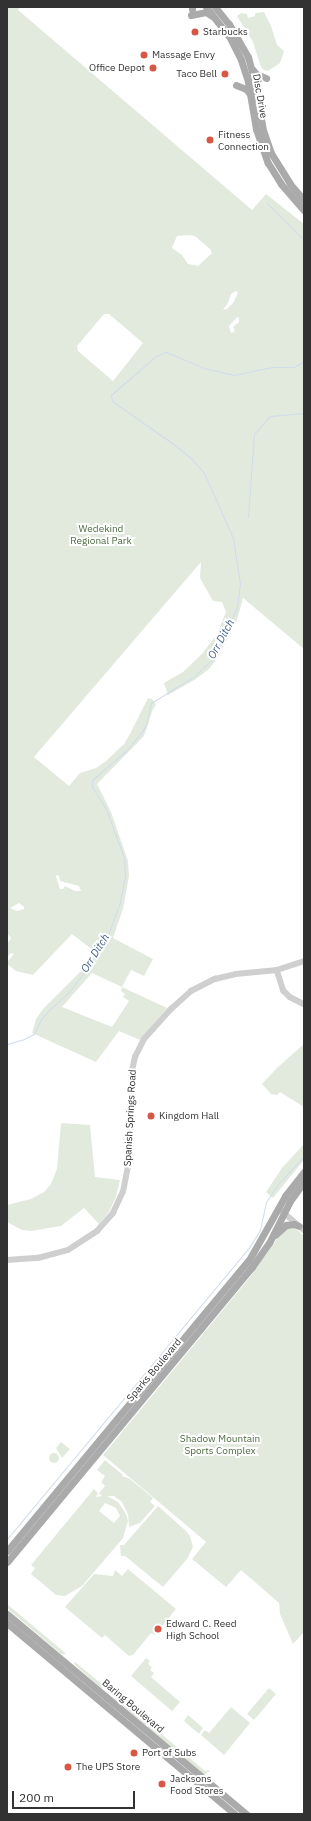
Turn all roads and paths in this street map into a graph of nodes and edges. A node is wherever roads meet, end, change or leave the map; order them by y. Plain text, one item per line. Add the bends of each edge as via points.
1 (206, 7) edge
2 (215, 7) edge
3 (220, 7) edge
4 (192, 10) edge
5 (216, 20) junction
6 (229, 23) junction
7 (251, 66) junction
8 (266, 78) dead end
9 (251, 81) junction
10 (236, 85) dead end
11 (250, 95) junction
12 (260, 144) junction
13 (285, 176) junction
14 (288, 193) junction
15 (304, 200) edge
16 (304, 210) edge
17 (304, 961) edge
18 (277, 970) junction
19 (304, 1004) edge
20 (304, 1172) edge
21 (304, 1182) edge
22 (281, 1210) junction
23 (302, 1228) edge
24 (271, 1239) junction
25 (7, 1260) edge
26 (187, 1336) junction
27 (181, 1354) junction
28 (103, 1436) junction
29 (103, 1448) junction
30 (7, 1551) edge
31 (7, 1562) edge
32 (7, 1614) edge
33 (7, 1623) edge
34 (206, 1786) junction
35 (234, 1814) edge
36 (246, 1814) edge

1 - 5 main road
2 - 6 main road, Disc Drive
3 - 6 main road
4 - 5 main road via 206,12
5 - 9 main road via 243,57
6 - 7 main road, Disc Drive
7 - 8 main road via 256,74
7 - 9 main road, Disc Drive
9 - 11 main road, Disc Drive
9 - 13 main road, Disc Drive via 271,153
10 - 11 main road via 246,89
11 - 12 main road, Disc Drive
12 - 13 main road via 277,171
12 - 14 main road, Disc Drive via 268,163
13 - 14 main road via 283,183
13 - 15 main road, Disc Drive
14 - 16 main road, Disc Drive
17 - 18 street, Spanish Springs Road
18 - 19 street via 284,991
18 - 25 street, Spanish Springs Road via 236,974 209,982 184,997 162,1018 139,1047 134,1061 128,1167 123,1192 113,1213 97,1231 68,1250 38,1258
20 - 22 main road, Sparks Boulevard via 291,1187
21 - 22 main road, Sparks Boulevard
22 - 23 street
22 - 24 main road, Sparks Boulevard
22 - 26 main road, Sparks Boulevard via 249,1260
23 - 24 main road via 294,1224 286,1225
24 - 27 main road, Sparks Boulevard via 252,1267
26 - 27 main road
26 - 28 main road, Sparks Boulevard
27 - 29 main road, Sparks Boulevard
28 - 29 main road
28 - 30 main road, Sparks Boulevard
29 - 31 main road, Sparks Boulevard
32 - 34 main road, Baring Boulevard
33 - 34 main road, Baring Boulevard
34 - 35 main road, Baring Boulevard
34 - 36 main road, Baring Boulevard

